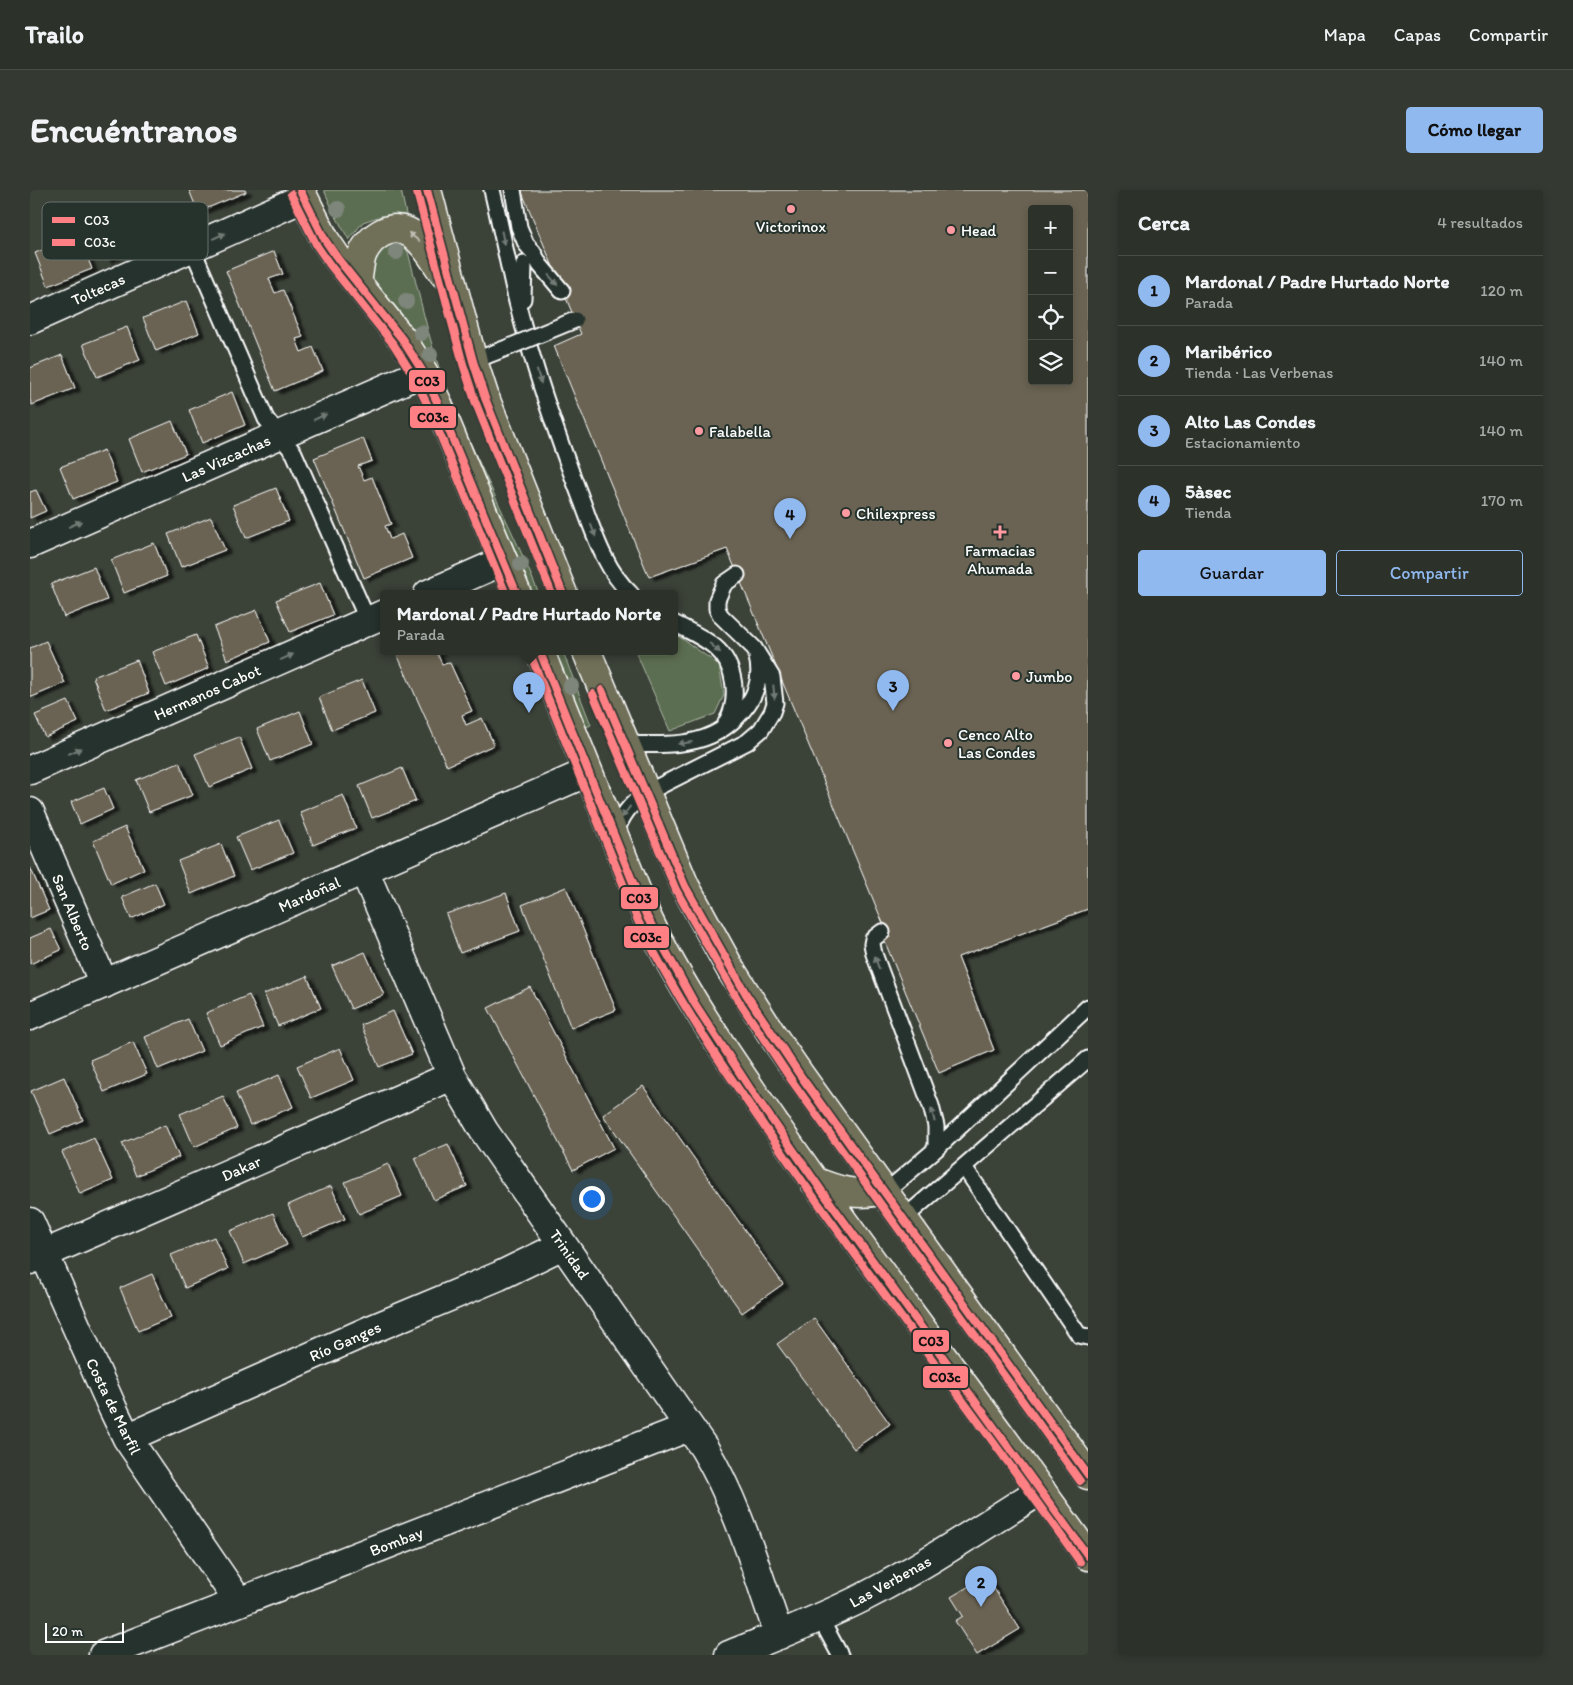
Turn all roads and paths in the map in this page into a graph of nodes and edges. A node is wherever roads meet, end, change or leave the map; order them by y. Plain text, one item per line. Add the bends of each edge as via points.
1 (427, 190) edge
2 (492, 190) edge
3 (513, 190) edge
4 (301, 194) edge
5 (208, 240) edge
6 (165, 260) edge
7 (197, 260) edge
8 (524, 264) dead end
9 (357, 282) junction
10 (454, 290) junction
11 (562, 291) dead end
12 (30, 320) edge
13 (576, 320) dead end
14 (525, 330) junction
15 (473, 361) junction
16 (423, 372) junction
17 (279, 435) junction
18 (30, 544) edge
19 (504, 560) junction
20 (737, 575) dead end
21 (437, 590) edge
22 (515, 590) edge
23 (561, 590) edge
24 (628, 590) edge
25 (376, 617) edge
26 (678, 624) edge
27 (754, 648) junction
28 (541, 655) edge
29 (588, 655) edge
30 (719, 733) junction
31 (625, 744) junction
32 (30, 770) edge
33 (588, 772) junction
34 (646, 793) junction
35 (30, 812) edge
36 (615, 836) junction
37 (364, 870) junction
38 (882, 932) dead end
39 (104, 984) junction
40 (1088, 1006) edge
41 (30, 1016) edge
42 (1088, 1059) edge
43 (452, 1076) junction
44 (936, 1149) junction
45 (964, 1167) junction
46 (814, 1181) junction
47 (883, 1190) junction
48 (904, 1218) junction
49 (30, 1222) edge
50 (563, 1245) junction
51 (37, 1257) edge
52 (1088, 1338) edge
53 (689, 1427) junction
54 (127, 1438) junction
55 (1085, 1465) edge
56 (1041, 1490) junction
57 (1088, 1556) edge
58 (239, 1602) junction
59 (820, 1618) junction
60 (779, 1635) junction
61 (103, 1655) edge
62 (729, 1655) edge
63 (840, 1655) edge

1 - 10 main road
2 -> 14 lane
3 -> 11 lane via 519,226 526,244
5 -> 4 street, Toltecas
4 - 9 main road via 325,240
6 - 12 street, Toltecas
7 - 17 lane via 266,419
8 - 14 lane
10 -> 9 main road via 417,238 399,229 382,232 371,240 363,254
9 - 16 main road via 402,339
10 - 15 main road
13 - 15 lane, bridge
14 -> 24 lane via 551,416 595,536 610,568
15 - 23 main road via 508,460
17 -> 16 street, Las Vizcachas
16 - 19 main road
18 -> 17 street, Las Vizcachas
17 - 25 lane via 294,453
19 - 21 street
19 - 22 main road
20 - 27 lane via 724,584 716,600 717,609
32 -> 25 street, Hermanos Cabot
26 -> 30 lane via 714,646 730,668 734,687 733,707
27 - 30 lane via 759,676 753,696 735,720
27 -> 34 lane via 772,677 775,692 775,703 768,721 756,735 735,750
28 - 33 main road
29 - 31 main road
30 -> 31 lane via 687,744
31 - 34 main road
33 - 36 main road
33 - 37 street, Mardoñal
34 -> 36 lane via 626,811
34 - 47 main road via 686,886 731,970 771,1033
35 - 39 street, San Alberto
36 - 46 main road via 657,938 689,996
37 - 39 street, Mardoñal
37 - 43 street, Trinidad
44 -> 38 lane via 936,1126 931,1106 874,954 873,938
39 - 41 street, Mardoñal
40 - 44 lane
42 - 45 lane
43 - 50 street, Trinidad via 484,1131
43 - 51 street, Dakar
44 - 47 lane via 895,1184
45 - 48 lane
45 - 52 lane via 1079,1335
46 - 47 main road via 854,1193 869,1194
46 - 56 main road
47 - 48 main road
48 - 55 main road
49 - 51 street, Costa de Marfil
50 - 53 street, Trinidad
50 - 54 street, Río Ganges
51 - 54 street, Costa de Marfil
53 - 58 street, Bombay
53 - 60 street, Trinidad via 717,1470 729,1497
54 - 58 street, Costa de Marfil
56 - 57 main road
56 - 59 street, Las Verbenas via 903,1576
58 - 61 street, Bombay
59 - 60 street, Las Verbenas
59 - 63 lane
60 - 62 street, Las Verbenas

